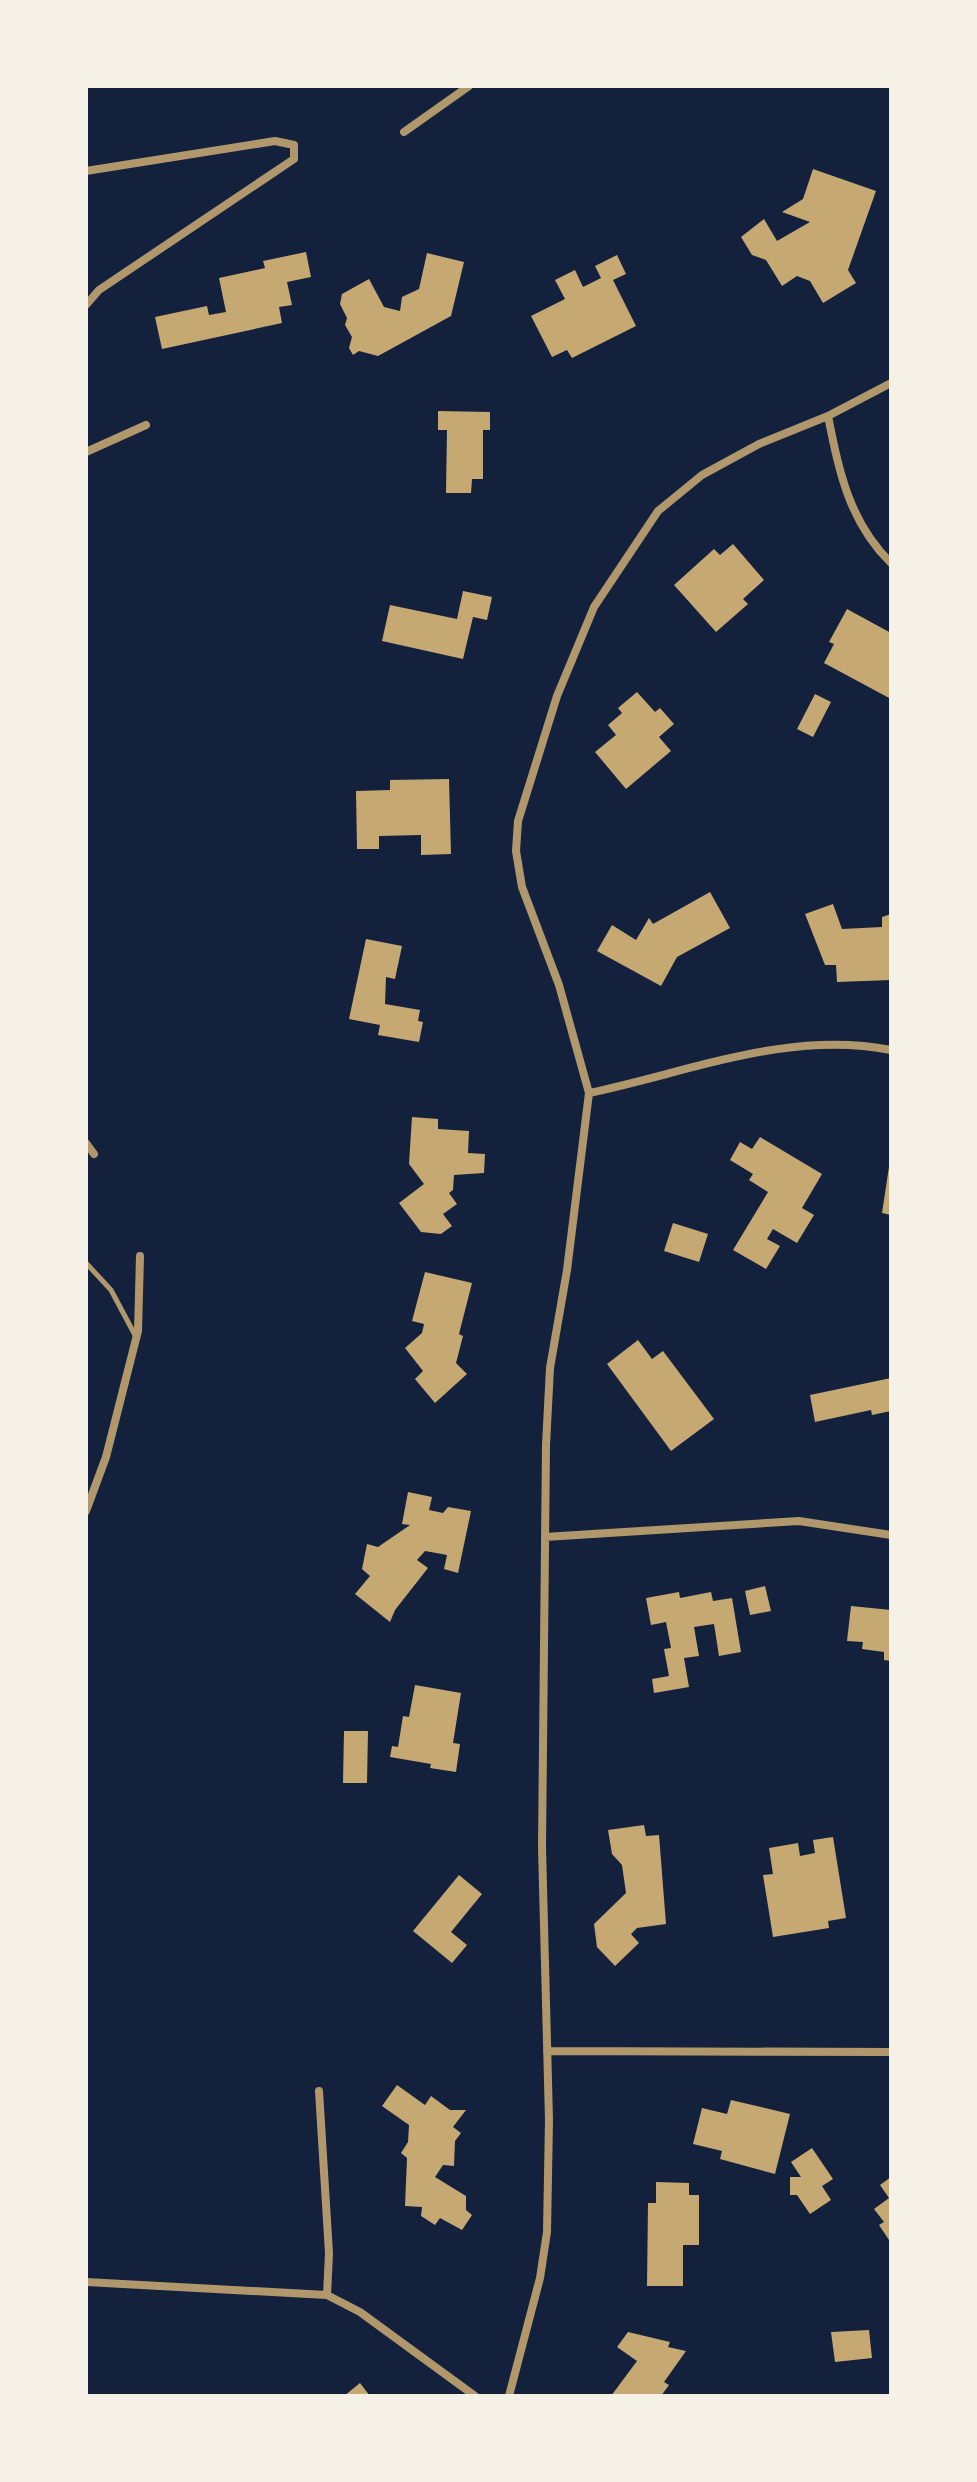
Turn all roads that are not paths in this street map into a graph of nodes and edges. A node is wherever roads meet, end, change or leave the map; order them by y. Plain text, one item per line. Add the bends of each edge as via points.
1 (469, 86) edge
2 (404, 132) dead end
3 (86, 171) edge
4 (86, 305) edge
5 (891, 383) edge
6 (828, 416) junction
7 (146, 425) dead end
8 (86, 452) edge
9 (891, 563) edge
10 (891, 1050) edge
11 (589, 1093) junction
12 (86, 1143) edge
13 (94, 1154) dead end
14 (140, 1256) dead end
15 (86, 1263) edge
16 (136, 1338) junction
17 (86, 1511) edge
18 (891, 1535) edge
19 (545, 1537) junction
20 (547, 2051) junction
21 (891, 2052) edge
22 (319, 2091) dead end
23 (86, 2282) edge
24 (327, 2295) junction
25 (475, 2396) edge
26 (509, 2396) edge

1 - 2 street
3 - 4 street via 275,141 294,145 294,159 99,290
5 - 6 street
6 - 9 street via 848,502
6 - 11 street via 702,475 658,511 594,607 547,725 518,821 516,851 527,904 559,985
7 - 8 street
10 - 11 street via 837,1042 784,1046
11 - 19 street via 549,1377
12 - 13 street
14 - 16 street
15 - 16 lane via 111,1290
16 - 17 street via 106,1457
18 - 19 street via 799,1521
19 - 20 street via 542,1847
20 - 21 street
20 - 26 street via 547,2232
22 - 24 street
23 - 24 street
24 - 25 street via 360,2312

